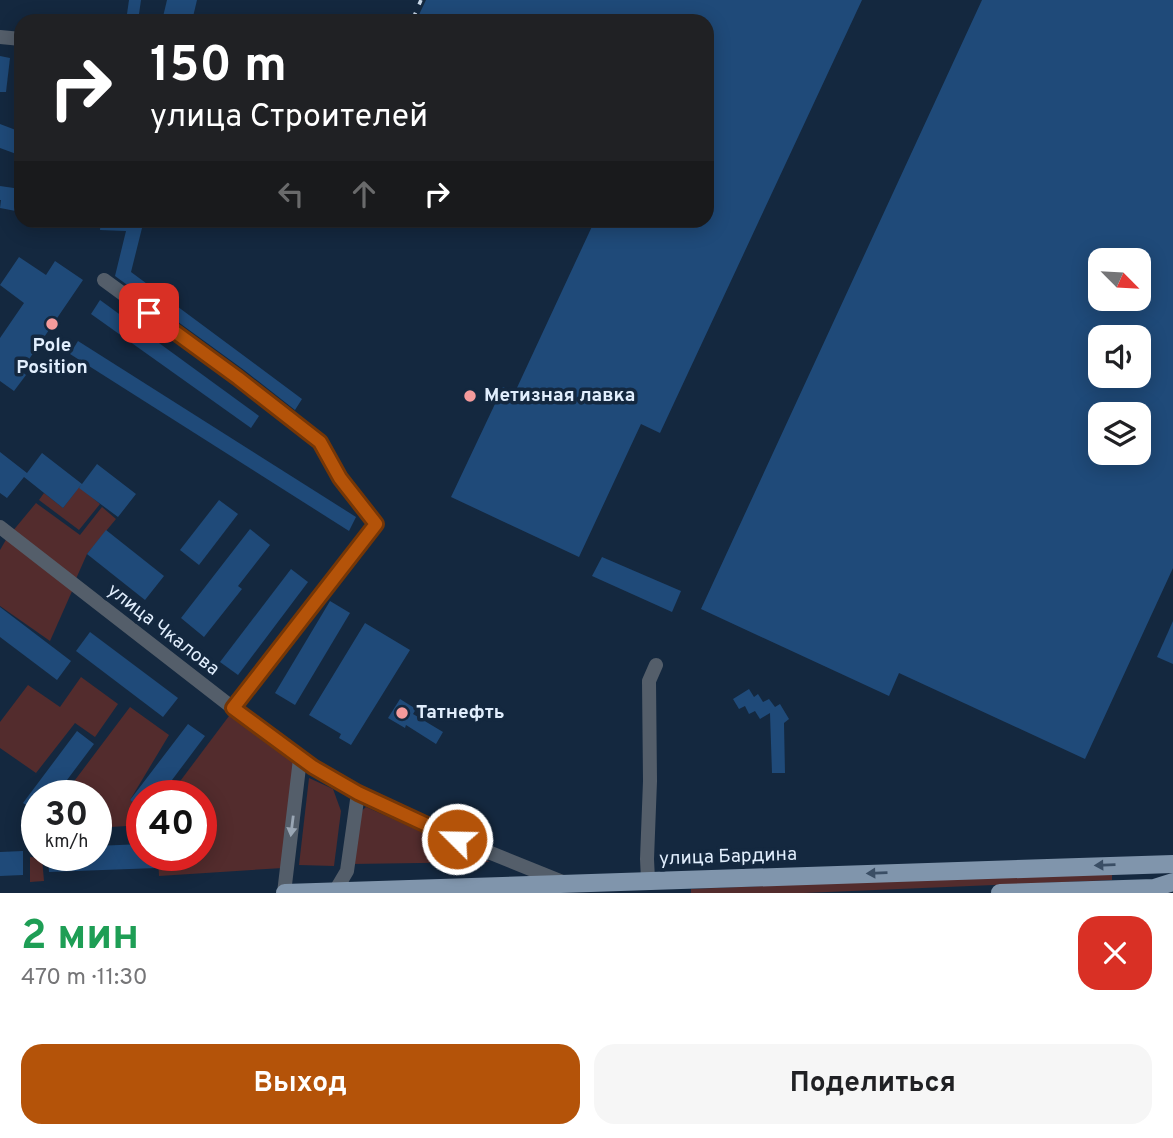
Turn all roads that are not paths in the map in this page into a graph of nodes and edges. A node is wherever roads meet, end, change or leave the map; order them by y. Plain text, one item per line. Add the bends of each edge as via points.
1 (104, 280) dead end
2 (0, 527) edge
3 (656, 665) dead end
4 (233, 708) junction
5 (300, 759) junction
6 (358, 793) junction
7 (1173, 863) edge
8 (996, 869) junction
9 (648, 880) junction
10 (1173, 882) edge
11 (569, 884) junction
12 (681, 886) edge
13 (1154, 888) junction
14 (334, 892) edge
15 (284, 893) edge
16 (999, 893) edge
17 (1172, 893) edge

1 - 4 street via 320,442 340,478 376,524
2 - 4 street, улица Чкалова
3 - 9 street via 649,681
4 - 5 street, улица Чкалова
5 - 6 street, улица Чкалова
5 -> 15 street
6 - 11 street, улица Чкалова via 434,830
6 - 14 street via 347,871
7 -> 8 main road, улица Бардина
8 -> 12 main road, улица Бардина
8 - 16 main road
9 - 11 main road, улица Бардина
9 - 12 main road, улица Бардина
10 - 13 main road
11 - 14 main road, улица Бардина
13 - 16 main road
13 - 17 main road
14 - 15 main road, улица Бардина

